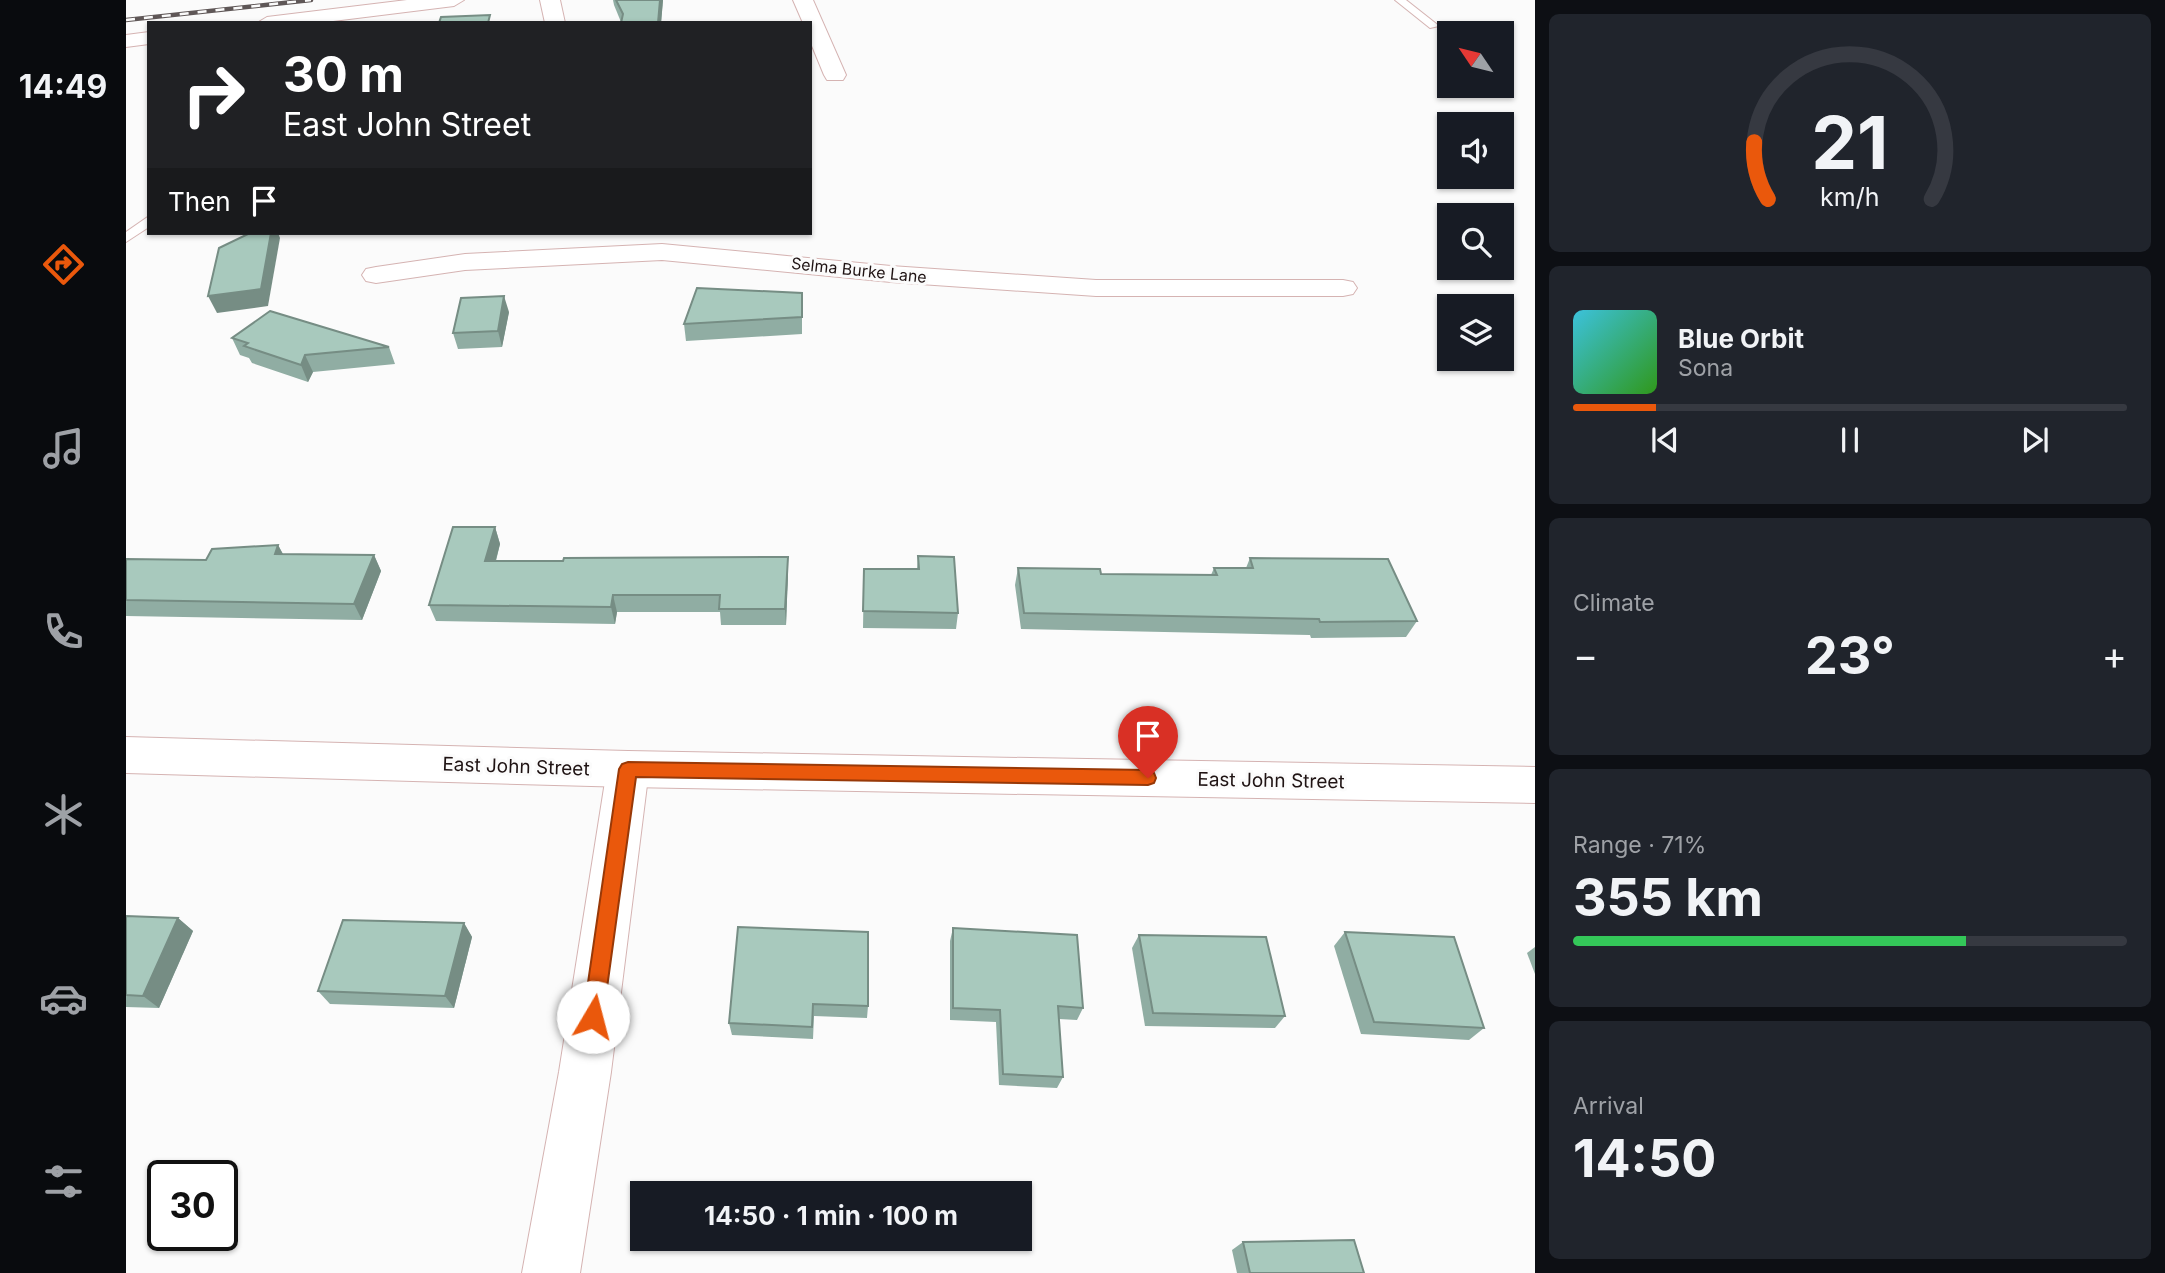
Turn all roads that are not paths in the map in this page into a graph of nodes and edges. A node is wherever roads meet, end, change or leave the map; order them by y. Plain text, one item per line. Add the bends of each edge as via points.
1 (454, 0) edge
2 (550, 0) edge
3 (803, 0) edge
4 (1400, 0) edge
5 (336, 7) edge
6 (276, 21) edge
7 (555, 21) edge
8 (812, 21) edge
9 (812, 21) edge
10 (1434, 26) dead end
11 (147, 38) edge
12 (126, 41) edge
13 (835, 75) dead end
14 (147, 222) edge
15 (126, 238) edge
16 (520, 246) edge
17 (376, 275) dead end
18 (1343, 288) dead end
19 (126, 755) edge
20 (628, 769) junction
21 (1535, 785) edge
22 (551, 1273) edge

1 - 5 street
2 - 7 street
3 - 8 street
4 - 10 lane
5 - 6 street
9 - 13 street
11 - 12 street
14 - 15 lane
16 - 17 street, Selma Burke Lane via 465,262
16 - 18 street, Selma Burke Lane via 662,252 1096,288
19 - 20 street, East John Street
20 - 21 street, East John Street
20 - 22 street

